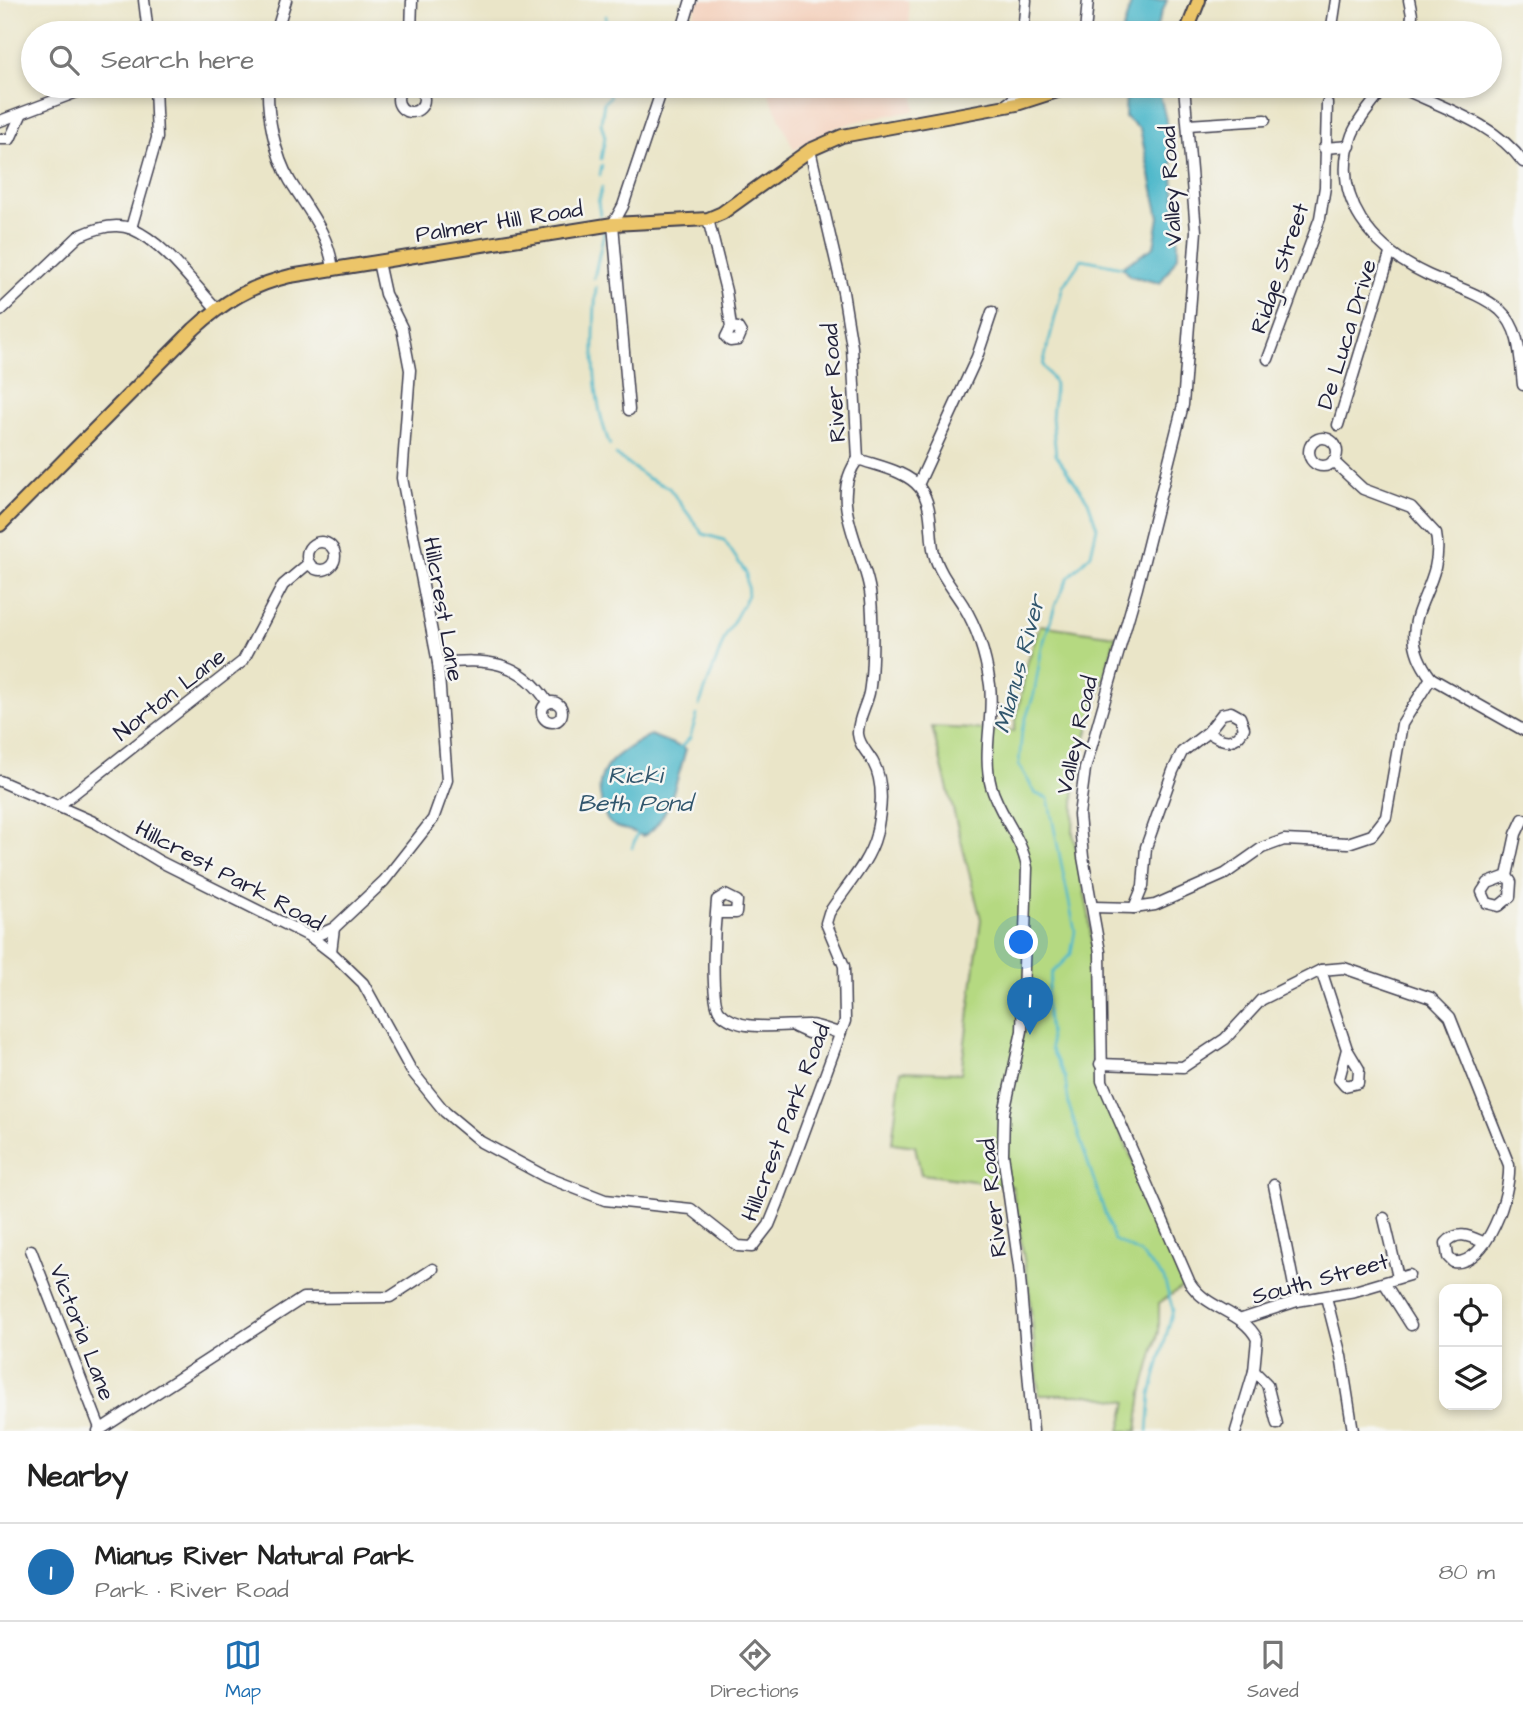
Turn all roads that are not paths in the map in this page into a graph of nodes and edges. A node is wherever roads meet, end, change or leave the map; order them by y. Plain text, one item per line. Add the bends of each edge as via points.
1 (144, 0) edge
2 (286, 0) edge
3 (412, 0) edge
4 (691, 0) edge
5 (1026, 0) edge
6 (1087, 0) edge
7 (1199, 0) edge
8 (1336, 0) edge
9 (1409, 0) edge
10 (1086, 14) junction
11 (147, 21) edge
12 (280, 21) edge
13 (411, 21) edge
14 (685, 21) edge
15 (1024, 21) edge
16 (1083, 21) edge
17 (1086, 21) edge
18 (1190, 21) edge
19 (1333, 21) edge
20 (1411, 21) edge
21 (63, 98) edge
22 (155, 98) edge
23 (269, 98) edge
24 (659, 98) edge
25 (1012, 98) edge
26 (1033, 98) edge
27 (1185, 98) edge
28 (1376, 98) edge
29 (1423, 98) edge
30 (1327, 103) dead end
31 (1003, 107) junction
32 (21, 115) junction
33 (1265, 120) dead end
34 (0, 121) edge
35 (1188, 125) junction
36 (0, 139) edge
37 (1350, 146) junction
38 (1324, 148) junction
39 (810, 150) junction
40 (1523, 162) edge
41 (708, 219) junction
42 (613, 224) junction
43 (131, 228) junction
44 (1391, 254) junction
45 (378, 262) junction
46 (333, 269) junction
47 (216, 308) junction
48 (0, 311) edge
49 (992, 312) dead end
50 (731, 327) dead end
51 (1268, 359) dead end
52 (1523, 385) edge
53 (629, 410) dead end
54 (1338, 425) dead end
55 (858, 459) junction
56 (1334, 461) dead end
57 (918, 485) junction
58 (0, 526) edge
59 (309, 563) dead end
60 (438, 663) junction
61 (1430, 678) junction
62 (548, 702) dead end
63 (1523, 730) edge
64 (1208, 732) dead end
65 (0, 780) edge
66 (58, 806) junction
67 (1523, 819) edge
68 (1507, 876) dead end
69 (1093, 907) junction
70 (1134, 908) junction
71 (716, 913) dead end
72 (334, 928) junction
73 (312, 938) junction
74 (331, 952) junction
75 (1321, 970) junction
76 (840, 1033) junction
77 (1348, 1049) dead end
78 (1100, 1064) junction
79 (1274, 1185) dead end
80 (1384, 1217) dead end
81 (1485, 1243) dead end
82 (31, 1250) dead end
83 (433, 1269) dead end
84 (1385, 1284) junction
85 (1326, 1297) junction
86 (1297, 1301) junction
87 (1242, 1319) junction
88 (1411, 1325) dead end
89 (1254, 1371) junction
90 (1278, 1424) dead end
91 (99, 1430) edge
92 (1033, 1431) edge
93 (1236, 1431) edge
94 (1353, 1431) edge

1 - 11 street
2 - 12 street
3 - 13 street
4 - 14 street
5 - 15 street
6 - 10 street
7 - 18 main road
8 - 19 street
9 - 20 street
10 - 16 street
10 - 17 street
21 - 32 street
22 - 43 street via 157,138
23 - 46 street via 283,165 323,233
24 - 42 street
25 - 31 street
26 - 31 main road, Palmer Hill Road
27 - 35 street, Valley Road
28 - 37 street via 1358,124
29 - 40 street via 1489,129 1510,144
30 - 38 street, Ridge Street
31 - 39 main road, Palmer Hill Road via 860,131
32 - 34 street
32 - 36 street via 10,139
33 - 35 street
35 - 69 street, Valley Road via 1196,231 1183,405 1085,769 1080,838
37 - 38 street
37 - 44 street via 1348,183 1355,211
38 - 51 street, Ridge Street via 1320,218
39 - 41 main road, Palmer Hill Road
39 - 55 street, River Road via 844,292
41 - 42 main road, Palmer Hill Road
41 - 50 street
42 - 45 main road, Palmer Hill Road
42 - 53 street
43 - 47 street via 165,254
43 - 48 street via 104,228 79,236
44 - 52 street via 1501,311 1515,333
44 - 54 street, De Luca Drive
45 - 46 main road, Palmer Hill Road
45 - 60 street, Hillcrest Lane via 407,349 411,388 402,478
46 - 47 main road, Palmer Hill Road via 276,279
47 - 58 main road, Palmer Hill Road
49 - 57 street via 977,357
55 - 57 street, River Road
55 - 76 street, Hillcrest Park Road via 850,469 846,506 871,605 869,694 858,730 881,788 873,845 826,923 845,977
56 - 61 street via 1363,489 1411,507 1436,534 1436,570 1413,637 1417,659
57 - 92 street, River Road via 929,508 939,567 971,619 986,661 992,705 991,785 1024,848 1027,868 1022,1031 1004,1112 1003,1154 1019,1266
59 - 66 street, Norton Lane via 283,585 243,661
60 - 62 street via 498,663 524,674
60 - 72 street, Hillcrest Lane via 447,780 440,805 384,881
61 - 63 street
61 - 70 street via 1402,724 1386,817 1372,835 1348,843 1284,840 1262,848 1225,874 1155,905
64 - 70 street via 1182,752 1172,771 1146,847 1143,886
65 - 66 street, Hillcrest Park Road
66 - 73 street, Hillcrest Park Road
67 - 68 street
69 - 70 street
69 - 78 street, Valley Road via 1103,986
71 - 76 street via 714,997 720,1012 739,1023 810,1025
72 - 73 street, Hillcrest Lane
72 - 74 street
73 - 74 street, Hillcrest Park Road
74 - 76 street, Hillcrest Park Road via 363,983 411,1070 445,1112 481,1142 546,1177 605,1200 691,1209 738,1246 747,1248 756,1244 769,1225
75 - 77 street
75 - 78 street via 1261,1000 1225,1039 1183,1067
75 - 81 street via 1344,968 1431,998 1450,1017 1509,1165 1510,1182
78 - 87 street, Valley Road via 1111,1102 1189,1283 1206,1302
79 - 86 street
80 - 84 street, South Street via 1404,1276
82 - 91 street, Victoria Lane
83 - 91 street via 390,1297 303,1298
84 - 85 street, South Street
84 - 88 street
85 - 86 street, South Street
85 - 94 street
86 - 87 street, South Street
87 - 89 street via 1257,1339
89 - 90 street via 1267,1384
89 - 93 street

